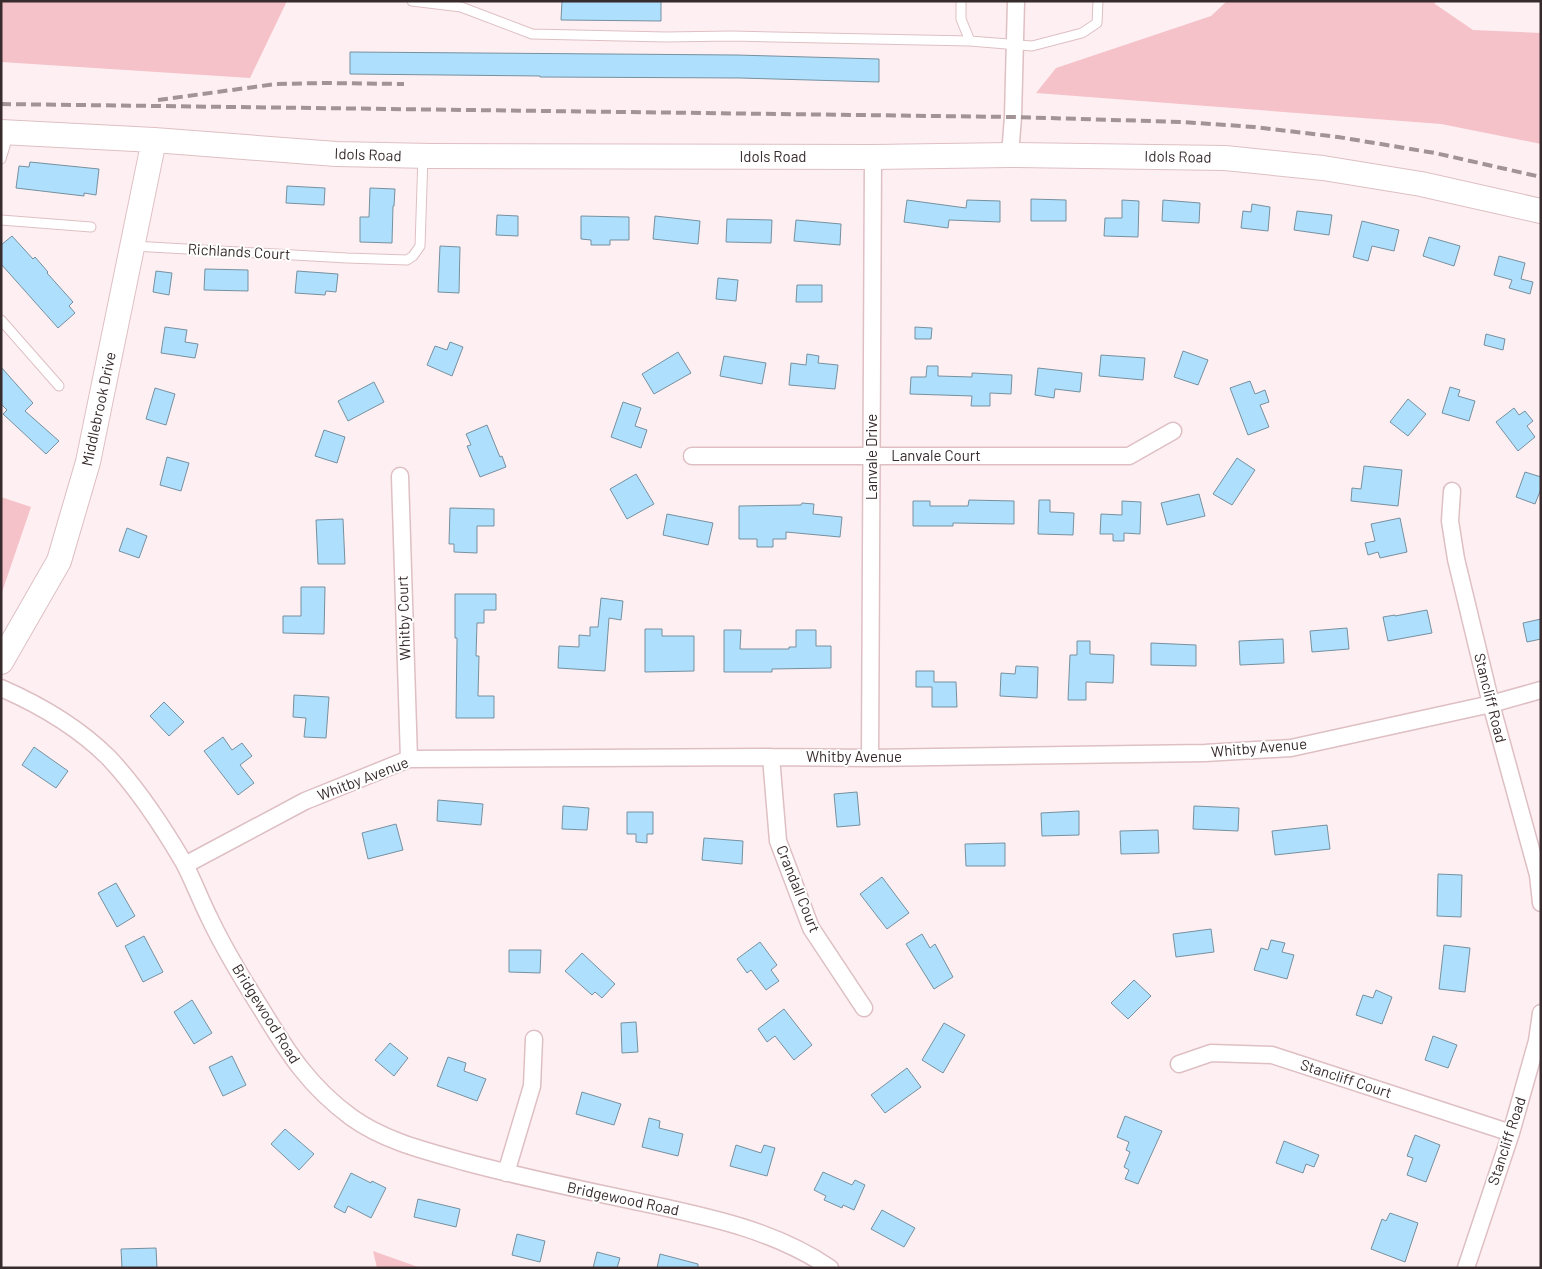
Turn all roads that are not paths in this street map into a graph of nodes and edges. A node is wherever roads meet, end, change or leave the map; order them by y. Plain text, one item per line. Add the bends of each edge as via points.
1 (412, 1) edge
2 (961, 1) edge
3 (1016, 1) edge
4 (1098, 1) edge
5 (970, 41) junction
6 (1015, 45) junction
7 (5, 132) edge
8 (154, 140) junction
9 (1010, 155) junction
10 (423, 156) junction
11 (873, 156) junction
12 (1, 159) edge
13 (1541, 211) edge
14 (1, 220) edge
15 (91, 226) dead end
16 (132, 246) junction
17 (1, 320) edge
18 (59, 386) dead end
19 (1173, 431) dead end
20 (692, 456) dead end
21 (872, 456) junction
22 (400, 476) dead end
23 (1452, 491) dead end
24 (1, 662) edge
25 (1, 688) edge
26 (1541, 690) edge
27 (1491, 704) junction
28 (771, 757) junction
29 (870, 758) junction
30 (409, 759) junction
31 (185, 865) junction
32 (1541, 903) edge
33 (864, 1008) dead end
34 (1541, 1013) edge
35 (534, 1039) dead end
36 (1179, 1064) dead end
37 (1511, 1133) junction
38 (506, 1173) junction
39 (830, 1268) edge
40 (1466, 1268) edge

1 - 5 lane via 461,7 532,34
2 - 5 lane via 961,19
3 - 6 street
4 - 6 lane via 1097,23 1082,33 1032,46
5 - 6 lane
6 - 9 street
7 - 8 street, Idols Road
7 - 12 lane
8 - 10 street, Idols Road via 336,154
8 - 16 street, Middlebrook Drive
9 - 11 street, Idols Road
9 - 13 street, Idols Road via 1225,158 1304,166 1421,184
10 - 11 street, Idols Road
10 - 16 lane, Richlands Court via 420,246 407,260
11 - 21 street, Lanvale Drive
14 - 15 lane
16 - 24 street, Middlebrook Drive via 88,462 59,562
17 - 18 lane
19 - 21 street, Lanvale Court via 1129,456
20 - 21 street, Lanvale Court
21 - 29 street, Lanvale Drive
22 - 30 street, Whitby Court
23 - 27 street, Stancliff Road via 1450,521 1456,559
25 - 31 street, Bridgewood Road via 70,726 110,759 135,789
26 - 27 street, Whitby Avenue
27 - 29 street, Whitby Avenue via 1291,748
27 - 32 street, Stancliff Road via 1538,875
28 - 29 street, Whitby Avenue
28 - 30 street, Whitby Avenue
28 - 33 street, Crandall Court via 778,841 812,928
30 - 31 street, Whitby Avenue via 305,800
31 - 38 street, Bridgewood Road via 243,980 288,1053 326,1096 374,1131 441,1155
34 - 37 street, Stancliff Road via 1538,1041
35 - 38 street via 532,1086
36 - 37 street, Stancliff Court via 1211,1053 1272,1055
37 - 40 street, Stancliff Road
38 - 39 street, Bridgewood Road via 741,1226 772,1236

